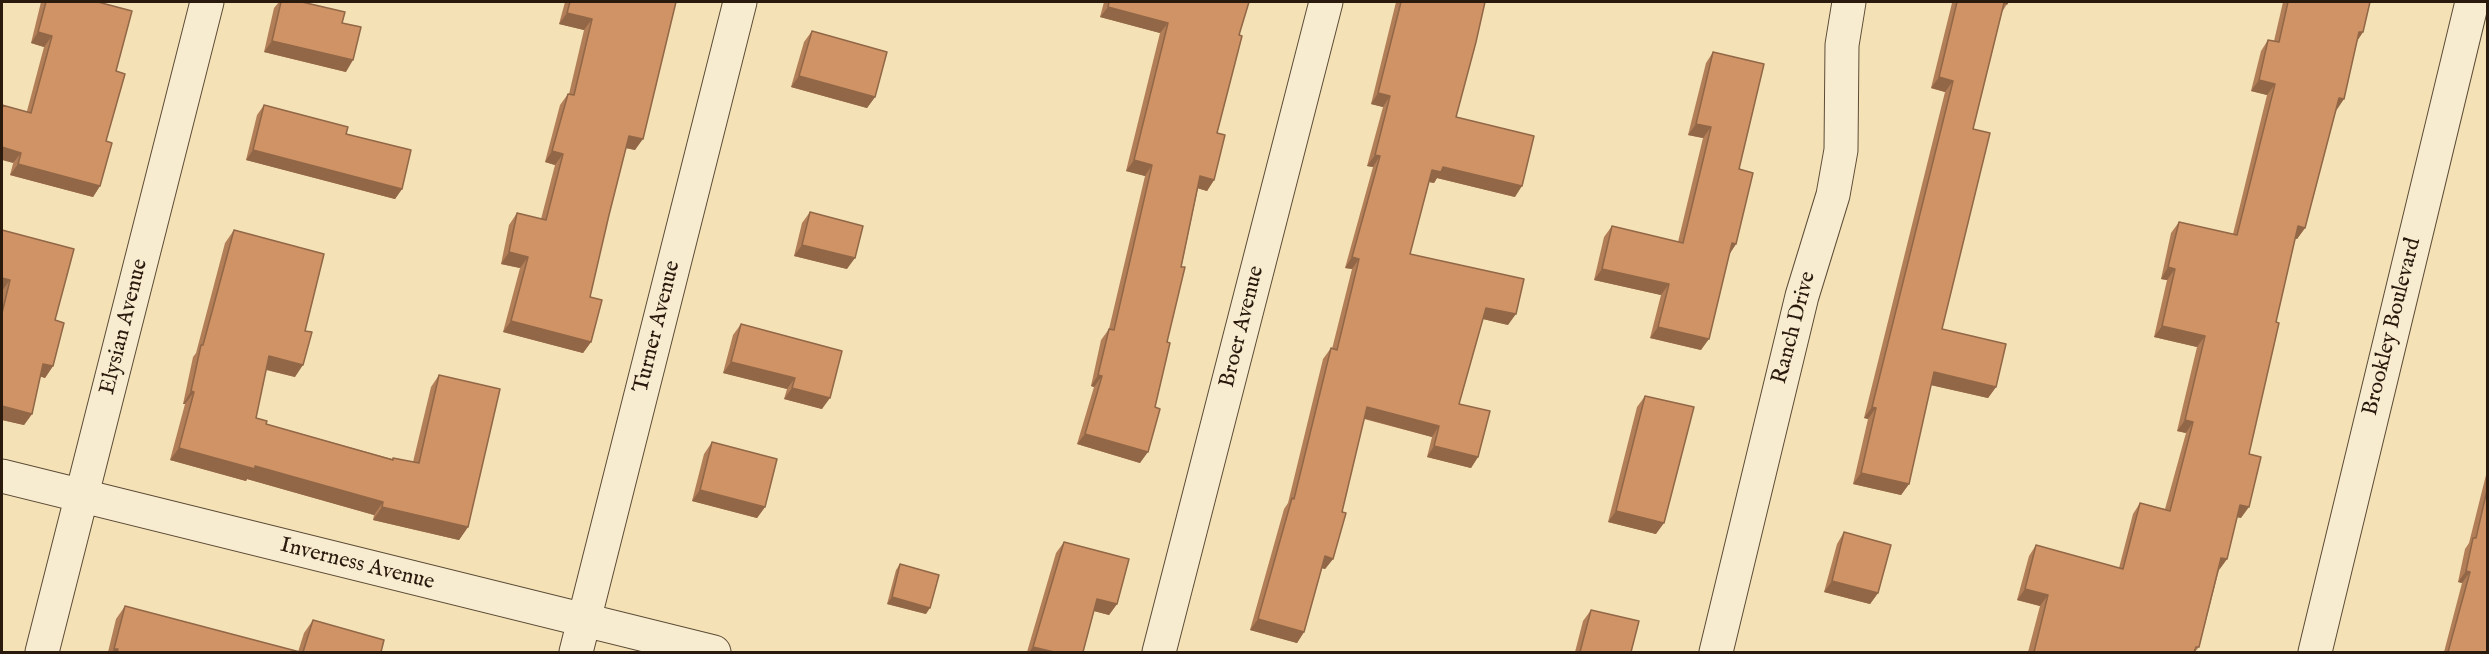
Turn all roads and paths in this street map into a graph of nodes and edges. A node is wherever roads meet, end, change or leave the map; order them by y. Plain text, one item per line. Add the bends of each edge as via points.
1 (207, 2) edge
2 (740, 2) edge
3 (1326, 2) edge
4 (1849, 2) edge
5 (2472, 2) edge
6 (2, 476) edge
7 (82, 496) junction
8 (583, 621) junction
9 (42, 652) edge
10 (576, 652) edge
11 (714, 652) edge
12 (1160, 652) edge
13 (1716, 652) edge
14 (2315, 652) edge

1 - 7 street, Elysian Avenue
2 - 8 street, Turner Avenue
3 - 12 street, Broer Avenue
4 - 13 street, Ranch Drive via 1842,45 1841,150 1833,195 1802,296
5 - 14 street, Brookley Boulevard
6 - 7 street, Inverness Avenue
7 - 8 street, Inverness Avenue
7 - 9 street, Elysian Avenue
8 - 10 street, Turner Avenue
8 - 11 street, Inverness Avenue

